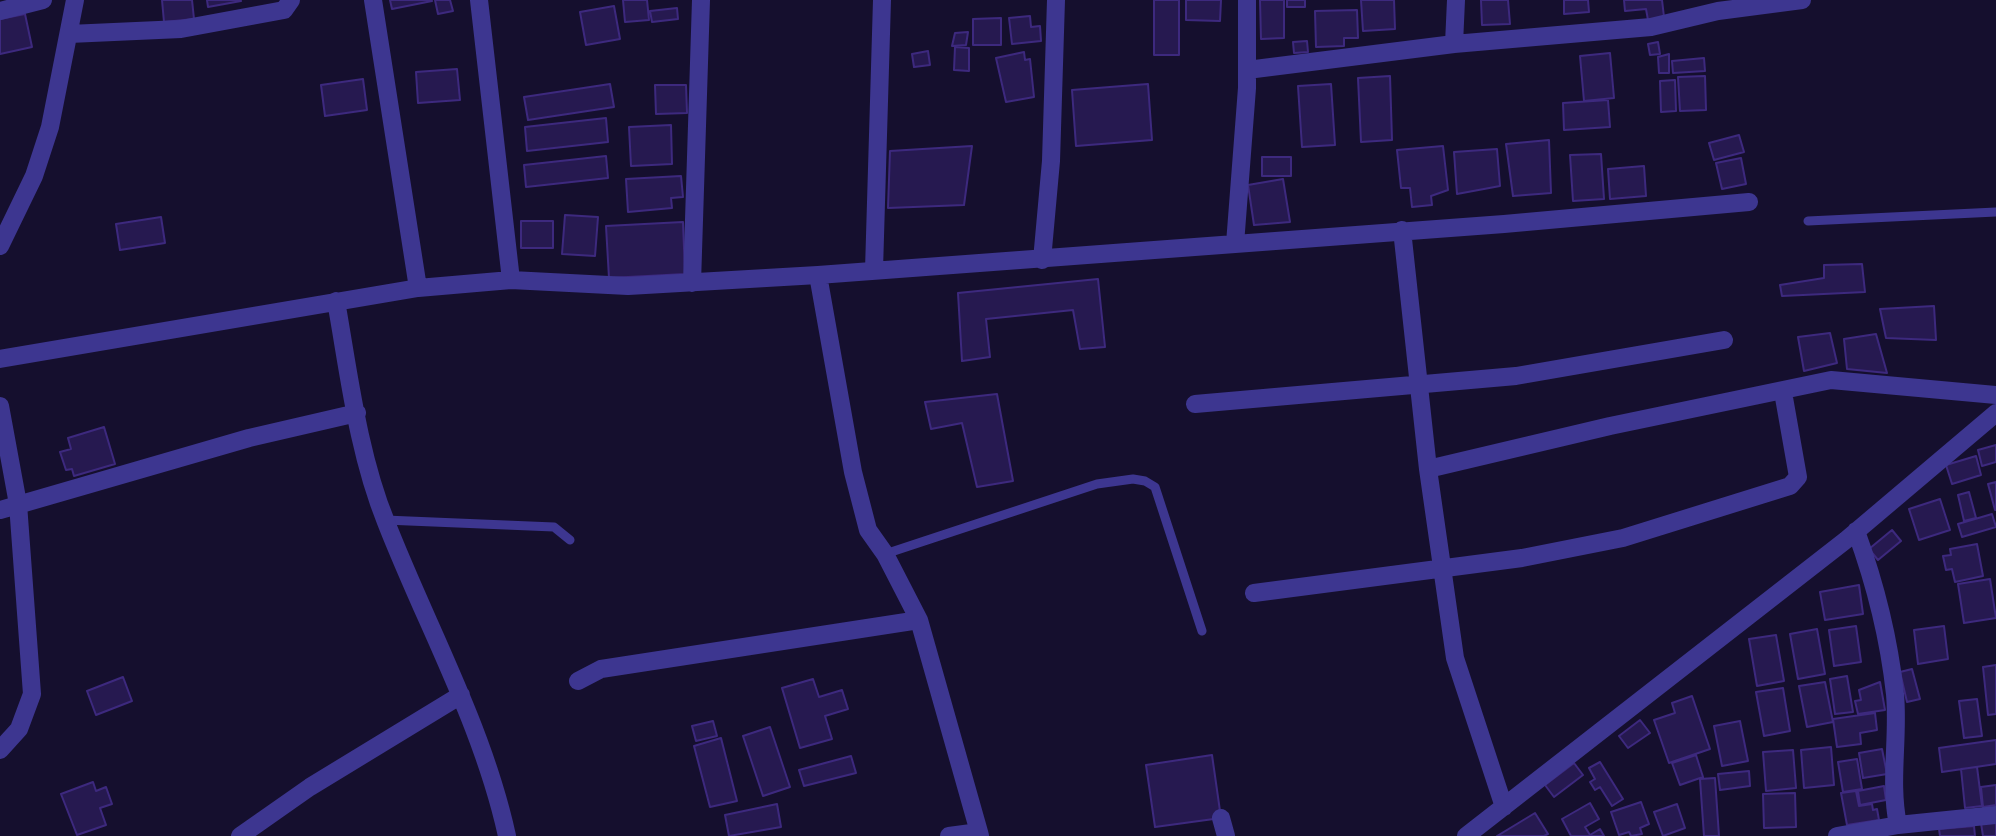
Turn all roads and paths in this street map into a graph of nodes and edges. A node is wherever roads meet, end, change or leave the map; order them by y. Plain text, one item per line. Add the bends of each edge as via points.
1 (43, 0) edge
2 (75, 0) edge
3 (291, 0) edge
4 (373, 0) edge
5 (479, 0) edge
6 (701, 0) edge
7 (882, 0) edge
8 (1056, 0) edge
9 (1247, 0) edge
10 (1456, 0) edge
11 (1802, 0) edge
12 (0, 11) edge
13 (69, 34) junction
14 (1454, 44) junction
15 (1247, 70) junction
16 (1749, 202) dead end
17 (1996, 212) edge
18 (1808, 221) dead end
19 (1402, 230) junction
20 (1235, 244) junction
21 (0, 246) edge
22 (1042, 260) junction
23 (874, 270) junction
24 (818, 275) junction
25 (511, 280) junction
26 (692, 283) junction
27 (418, 288) junction
28 (336, 301) junction
29 (1724, 340) dead end
30 (0, 359) edge
31 (1419, 386) junction
32 (1783, 392) junction
33 (1996, 395) edge
34 (1195, 404) dead end
35 (0, 406) edge
36 (357, 413) junction
37 (1996, 413) edge
38 (1428, 469) junction
39 (18, 504) junction
40 (0, 510) edge
41 (385, 520) junction
42 (1856, 531) junction
43 (570, 540) dead end
44 (885, 554) junction
45 (1445, 569) junction
46 (1254, 593) dead end
47 (919, 620) junction
48 (1202, 631) dead end
49 (578, 681) dead end
50 (461, 695) junction
51 (0, 750) edge
52 (1504, 807) junction
53 (1996, 815) edge
54 (1898, 825) junction
55 (1933, 829) edge
56 (979, 834) edge
57 (240, 836) edge
58 (507, 836) edge
59 (949, 836) edge
60 (1466, 836) edge
61 (1837, 836) edge

1 - 12 street
2 - 13 street
3 - 13 street via 284,10 181,29
4 - 27 street
5 - 25 street
6 - 26 street
7 - 23 street
8 - 22 street
9 - 15 street
10 - 14 street
11 - 14 street via 1651,27
13 - 21 street via 50,127 34,176
14 - 15 street
15 - 20 street
16 - 19 street
17 - 18 lane
19 - 20 street
19 - 31 street
20 - 22 street
22 - 23 street
23 - 24 street
24 - 26 street
24 - 44 street via 853,472 868,530
25 - 26 street via 628,286
25 - 27 street
27 - 28 street
28 - 30 street
28 - 36 street
29 - 31 street via 1516,376
31 - 34 street
31 - 38 street
32 - 33 street via 1831,380
32 - 38 street
32 - 45 street via 1798,477 1790,486 1623,538
35 - 39 street
36 - 39 street
36 - 41 street
37 - 42 street
38 - 45 street
39 - 40 street
39 - 51 street via 32,694 19,729
41 - 43 lane via 554,527
41 - 50 street
42 - 52 street
42 - 54 street via 1873,579 1895,696 1893,800
44 - 47 street
44 - 48 lane via 1097,484 1145,481 1155,487
45 - 46 street
45 - 52 street via 1455,658
47 - 49 street via 601,669
47 - 56 street
50 - 57 street
50 - 58 street via 493,778
52 - 60 street
53 - 55 street
54 - 55 street
54 - 61 street
56 - 59 street

